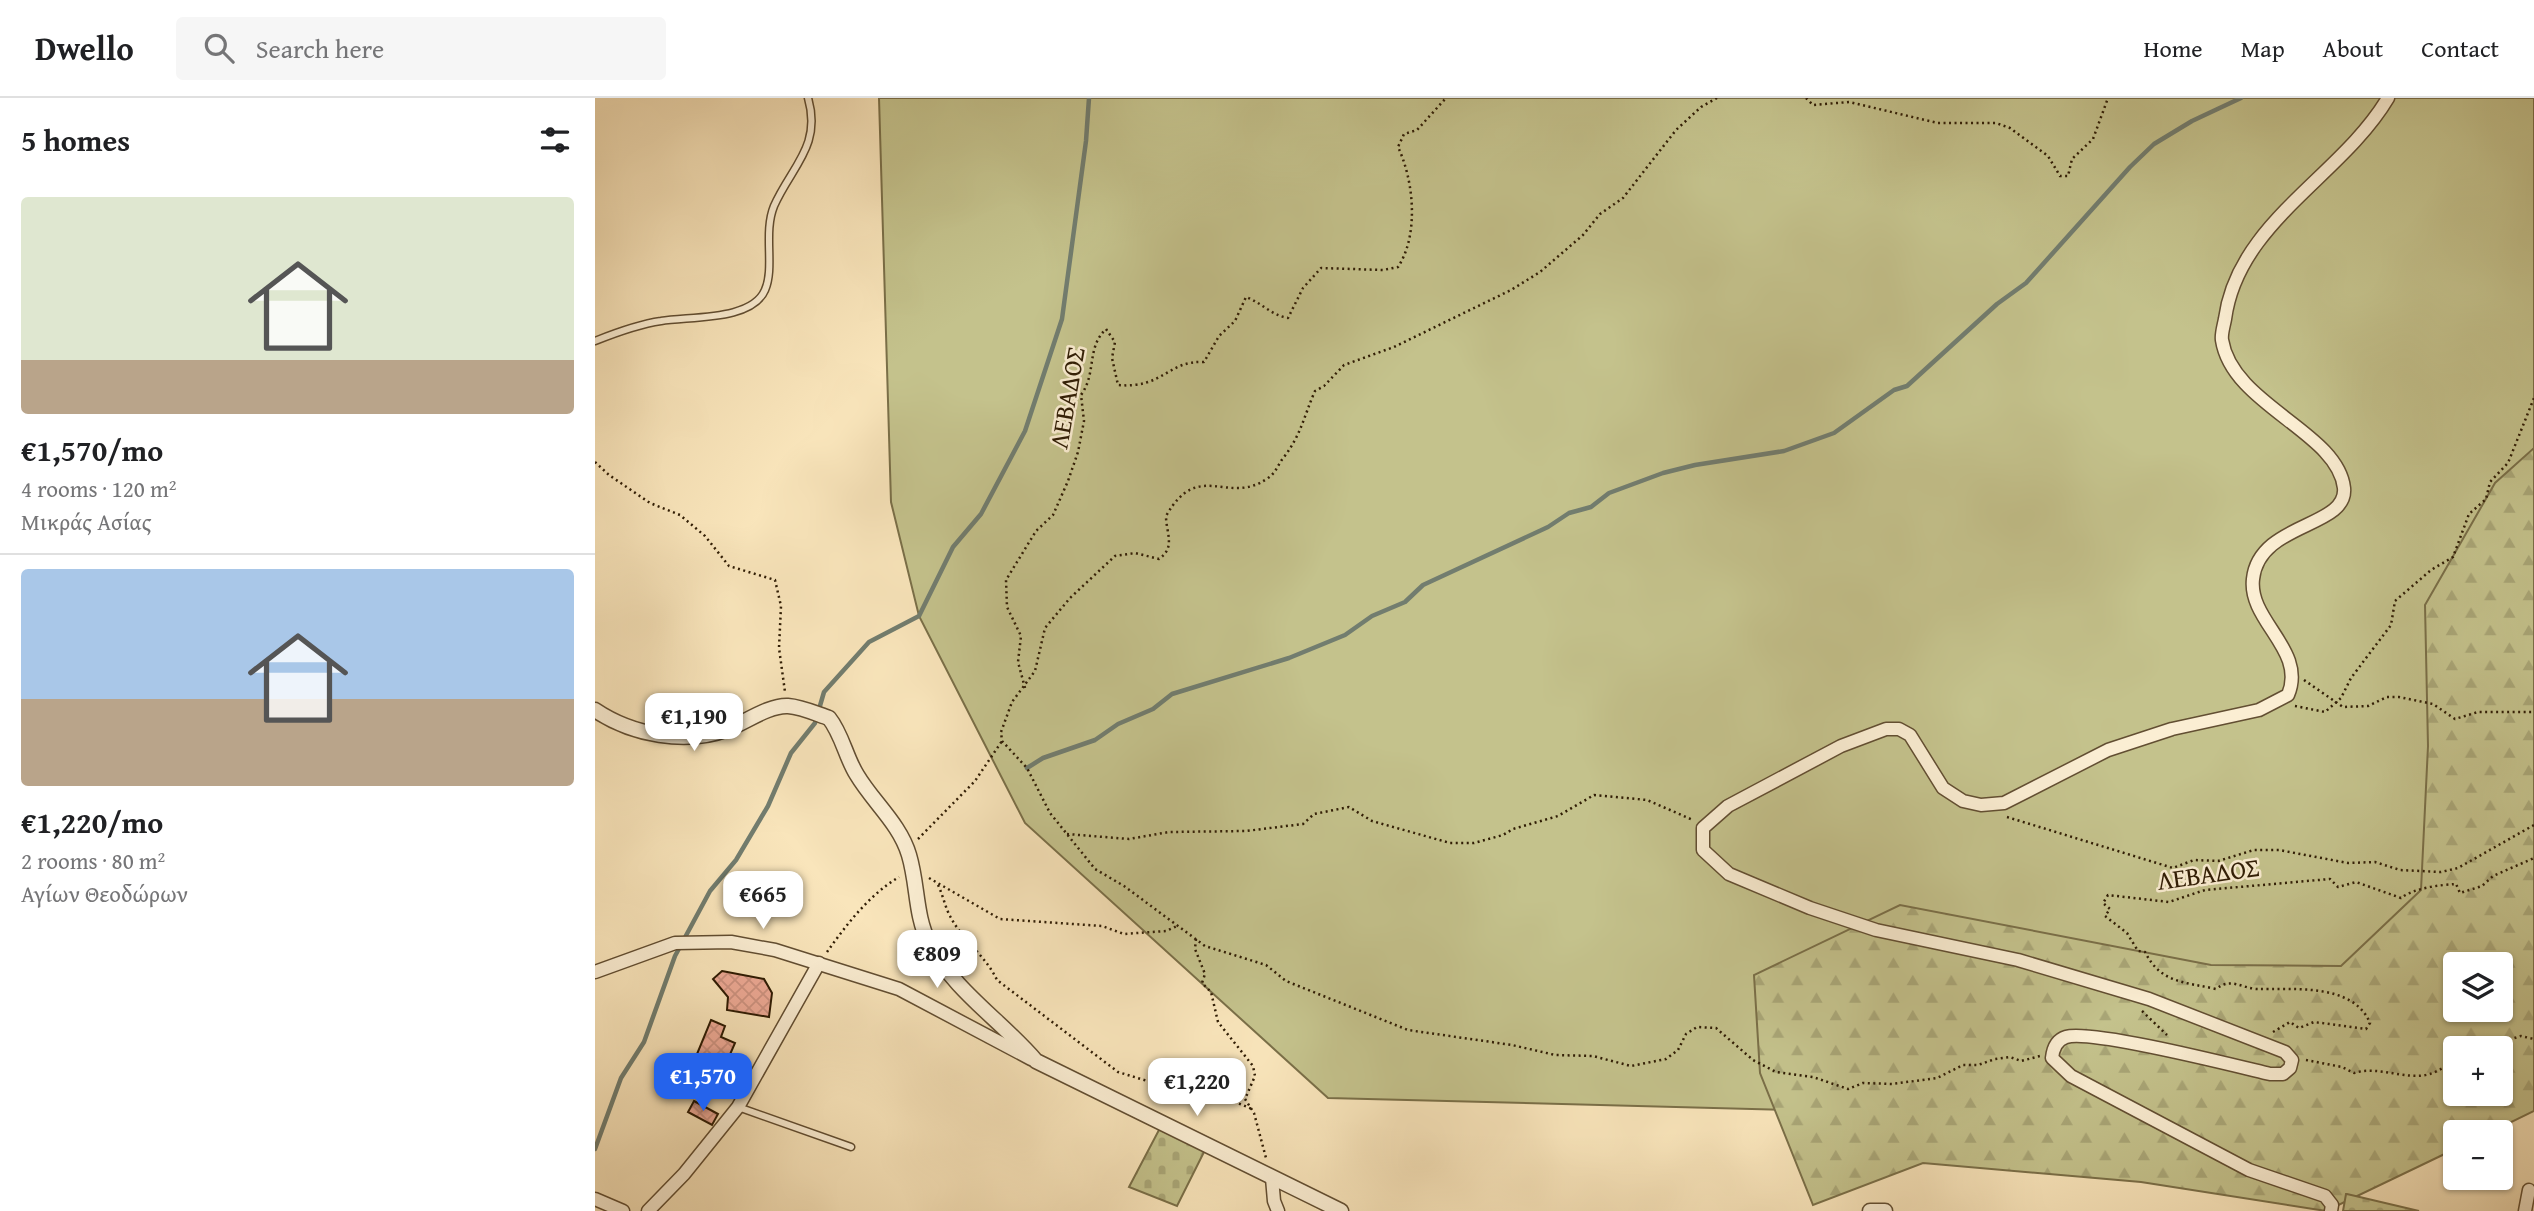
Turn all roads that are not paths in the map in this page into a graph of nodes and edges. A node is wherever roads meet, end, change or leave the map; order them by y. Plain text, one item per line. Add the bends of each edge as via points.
1 (808, 98) edge
2 (2388, 98) edge
3 (595, 341) edge
4 (595, 710) edge
5 (819, 963) junction
6 (595, 972) edge
7 (1036, 1061) junction
8 (738, 1107) junction
9 (851, 1147) dead end
10 (1270, 1176) junction
11 (2529, 1190) dead end
12 (595, 1199) edge
13 (623, 1211) edge
14 (648, 1211) edge
15 (1278, 1211) edge
16 (1341, 1211) edge
17 (1870, 1211) edge
18 (1885, 1211) edge
19 (2331, 1211) edge
20 (2525, 1211) edge

1 - 3 lane via 810,136 803,158 774,205 767,229 766,289 757,303 716,315 660,321
2 - 19 street via 2345,153 2262,235 2238,270 2227,306 2222,340 2235,372 2334,462 2344,488 2341,502 2328,516 2269,545 2257,561 2252,580 2255,602 2279,636 2291,669 2288,695 2259,710 2172,729 2108,750 2004,803 1963,801 1943,788 1910,735 1886,729 1841,746 1728,806 1703,828 1703,850 1729,874 1759,889 1876,930 2018,960 2271,1044 2289,1056 2290,1068 2283,1074 2076,1036 2066,1037 2053,1050 2052,1059 2071,1076 2249,1170 2325,1196
4 - 7 street via 651,734 686,737 725,730 787,706 829,718 858,778 907,850 916,905 929,943 961,989
5 - 6 street via 775,950 699,941 675,943
5 - 7 street via 899,989
5 - 8 street
7 - 10 street
8 - 9 lane
8 - 14 street
10 - 15 street
10 - 16 street
11 - 20 street
12 - 13 street
17 - 18 street

